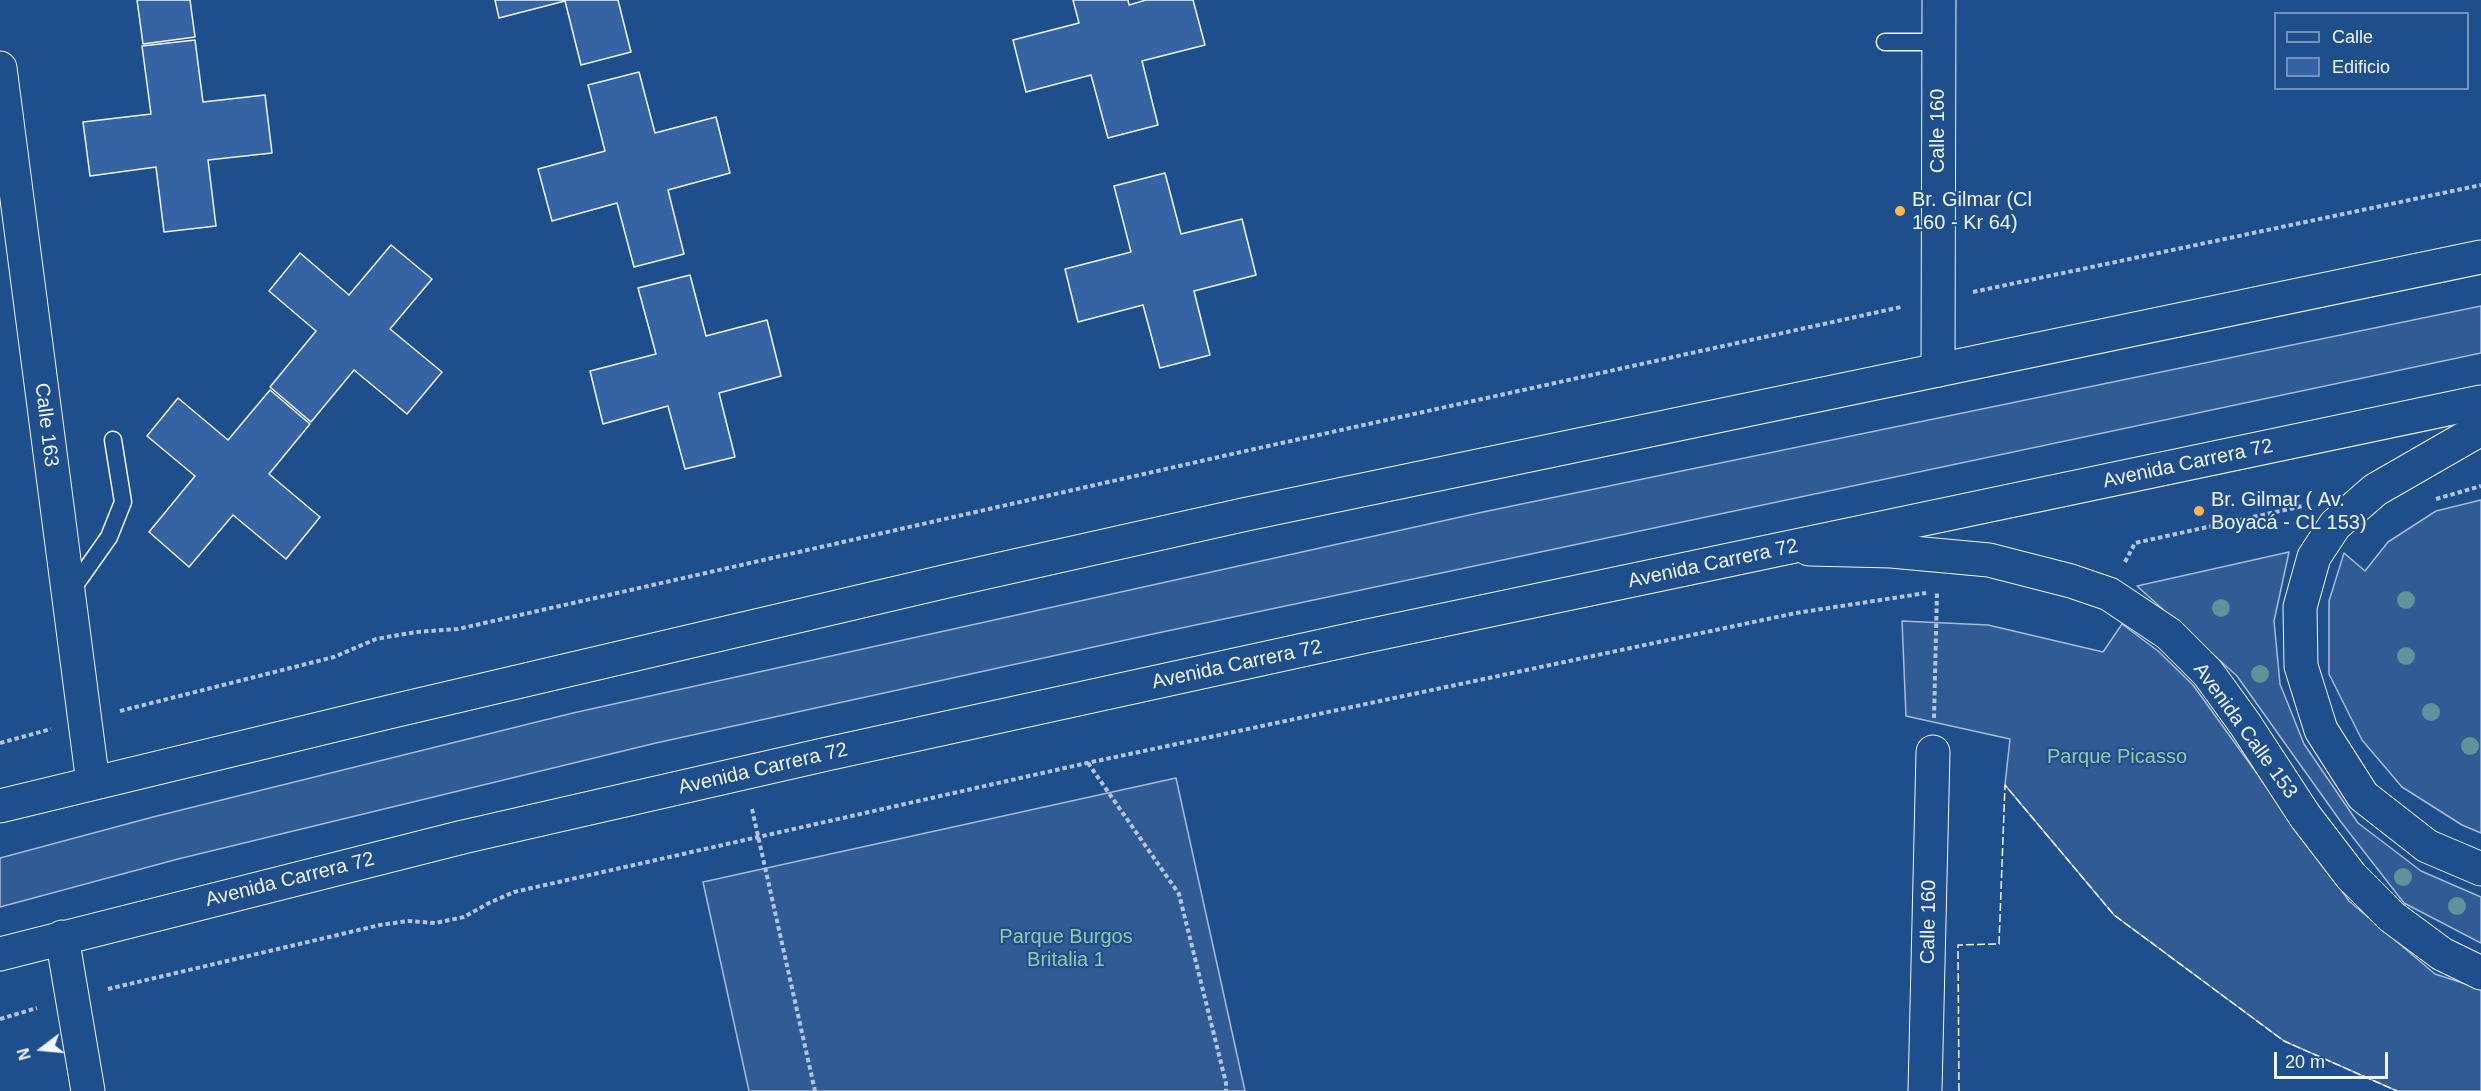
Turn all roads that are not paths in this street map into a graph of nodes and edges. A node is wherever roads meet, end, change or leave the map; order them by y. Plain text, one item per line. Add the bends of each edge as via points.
1 (1939, 0) edge
2 (1885, 42) dead end
3 (1939, 42) junction
4 (0, 68) edge
5 (2481, 256) edge
6 (1938, 370) junction
7 (2481, 402) edge
8 (2481, 429) edge
9 (113, 440) dead end
10 (1786, 549) junction
11 (68, 595) junction
12 (1933, 752) road end
13 (93, 783) junction
14 (7, 801) edge
15 (2481, 869) edge
16 (62, 937) junction
17 (0, 954) edge
18 (2481, 973) edge
19 (88, 1091) edge
20 (1925, 1091) edge

1 - 3 main road, Calle 160
2 - 3 lane
3 - 6 main road, Calle 160
4 - 11 main road, Calle 163
5 - 6 main road
6 - 13 main road via 956,579
7 - 10 main road, Avenida Carrera 72
8 - 15 main road via 2375,490 2336,525 2314,556 2300,608 2301,666 2321,730 2363,796 2427,846
9 - 11 lane via 123,502 109,537
10 - 16 main road, Avenida Carrera 72 via 1366,636 744,773 452,840
10 - 18 main road, Avenida Calle 153 via 1892,551 1989,560 2109,594 2169,634 2208,673 2305,816 2359,884 2400,923 2442,954
11 - 13 main road, Calle 163
12 - 20 main road, Calle 160
13 - 14 main road
16 - 17 main road, Avenida Carrera 72
16 - 19 main road

